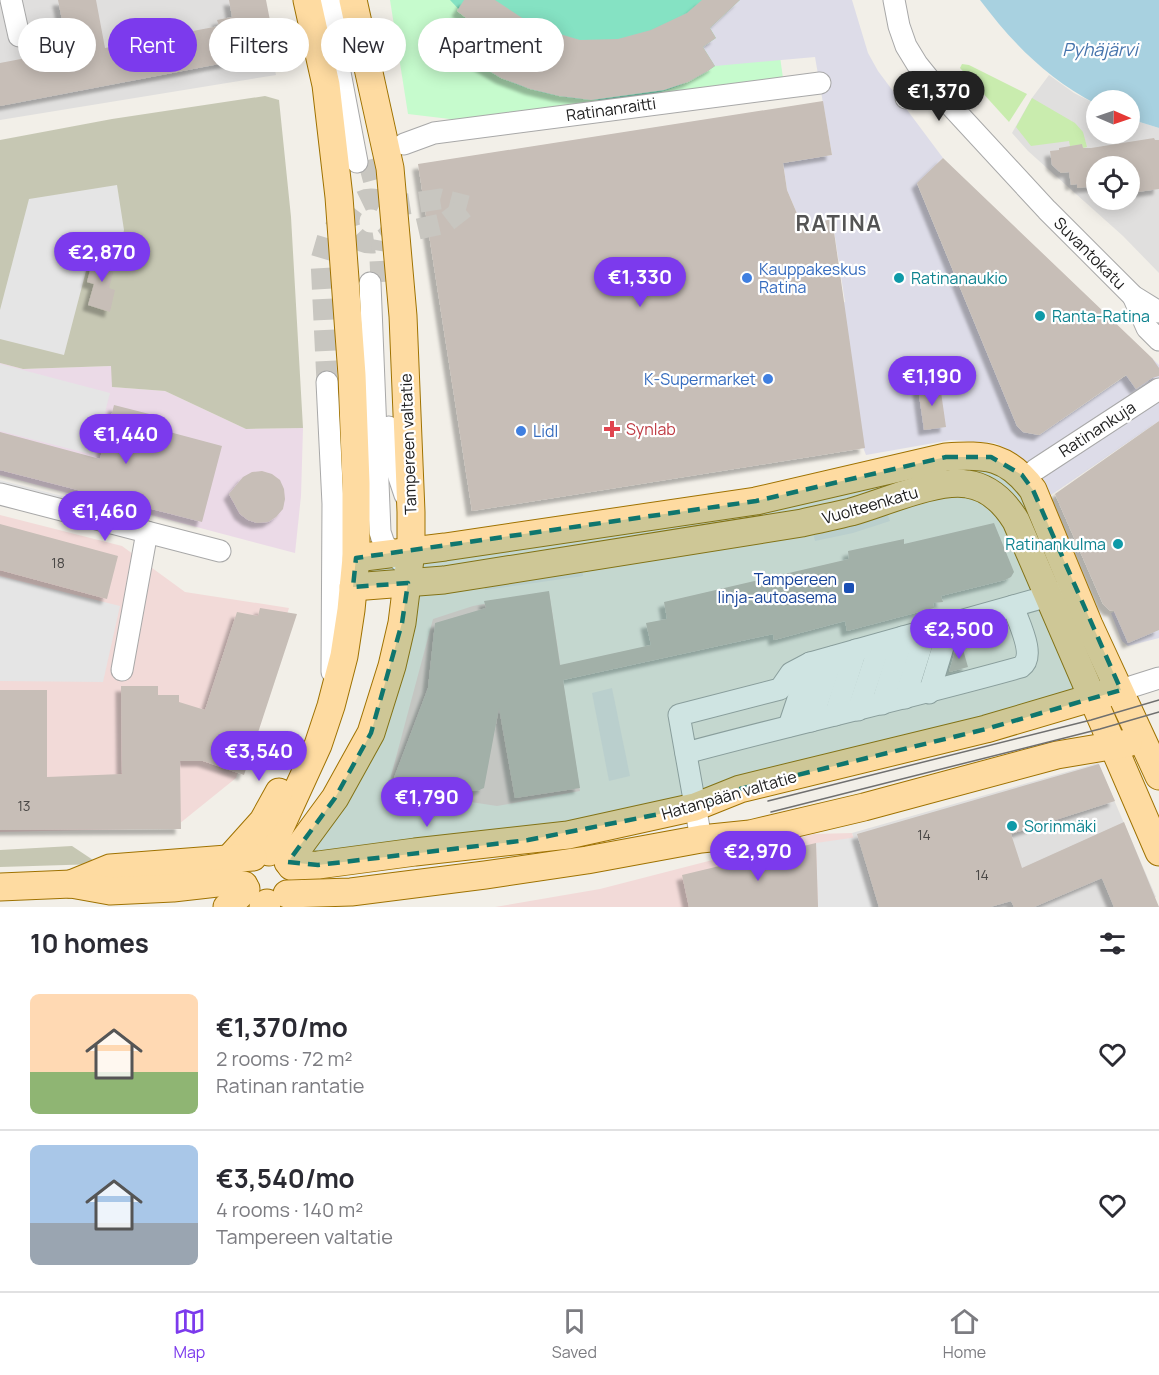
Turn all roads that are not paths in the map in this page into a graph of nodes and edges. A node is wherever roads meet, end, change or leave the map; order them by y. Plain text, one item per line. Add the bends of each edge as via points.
1 (11, 0) edge
2 (307, 0) edge
3 (320, 0) edge
4 (337, 0) edge
5 (353, 0) edge
6 (894, 0) edge
7 (18, 32) edge
8 (927, 78) junction
9 (820, 83) dead end
10 (906, 98) dead end
11 (404, 144) dead end
12 (1133, 296) junction
13 (1159, 312) edge
14 (1159, 340) edge
15 (327, 382) tunnel mouth
16 (1159, 389) edge
17 (1035, 470) dead end
18 (0, 494) edge
19 (411, 512) junction
20 (147, 532) junction
21 (220, 551) dead end
22 (356, 558) junction
23 (405, 564) junction
24 (353, 587) junction
25 (1061, 592) junction
26 (1013, 606) junction
27 (923, 642) junction
28 (880, 644) junction
29 (856, 650) junction
30 (122, 669) dead end
31 (813, 673) junction
32 (1159, 678) edge
33 (1120, 690) junction
34 (929, 693) junction
35 (1093, 697) junction
36 (905, 699) junction
37 (882, 704) junction
38 (331, 706) junction
39 (858, 710) junction
40 (835, 715) junction
41 (811, 721) junction
42 (789, 726) junction
43 (1151, 738) edge
44 (318, 745) junction
45 (1112, 746) junction
46 (686, 753) junction
47 (1159, 776) edge
48 (695, 807) junction
49 (701, 839) junction
50 (1159, 852) edge
51 (266, 860) junction
52 (72, 885) junction
53 (0, 887) edge
54 (268, 897) edge
55 (226, 907) edge

1 - 7 street
2 - 22 main road via 326,85 340,209 354,420
3 - 4 street via 363,161
5 - 19 main road, Tampereen valtatie via 390,168 403,316
6 - 8 street, Suvantokatu via 906,46
8 - 10 street
8 - 12 street, Suvantokatu via 1047,210
9 - 11 street, Ratinanraitti via 434,133
12 - 13 street, Suvantokatu
12 - 14 street, Suvantokatu via 1148,328
15 - 38 street via 333,504
16 - 17 street, Ratinankuja
18 - 20 street
19 - 23 main road, Tampereen valtatie
19 - 23 street via 390,453 376,283 380,532 384,544
20 - 21 street
20 - 30 street
22 - 23 main road, Vuolteenkatu
22 - 24 main road
23 - 24 main road, Vuolteenkatu
23 - 25 main road, Vuolteenkatu via 437,580 802,523 950,483 967,484 991,493 1009,510
23 - 25 main road, Vuolteenkatu via 756,501 967,455 991,458 1022,475 1037,497
23 - 51 main road, Tampereen valtatie via 402,623 371,733 334,798
24 - 38 main road via 344,656
25 - 26 street
25 - 33 main road, Vuolteenkatu
25 - 35 main road, Vuolteenkatu
26 - 27 street via 950,624
26 - 34 street via 1028,650 1025,664
27 - 28 street
27 - 34 street
27 - 36 street
27 - 37 street via 895,663
28 - 29 street
28 - 39 street
29 - 31 street via 833,657
29 - 40 street
31 - 41 street
31 - 42 street
31 - 46 street via 791,673 780,689 679,715
32 - 33 street, Hatanpään valtatie
33 - 35 main road, Hatanpään valtatie
33 - 43 main road, Vuolteenkatu
34 - 36 street
35 - 45 main road, Vuolteenkatu
35 - 48 main road, Hatanpään valtatie via 986,729 740,789
36 - 37 street
37 - 39 street
38 - 44 main road
39 - 40 street
40 - 41 street
41 - 42 street
42 - 46 street
43 - 45 main road, Hatanpään valtatie
43 - 47 main road, Vuolteenkatu
44 - 51 main road
44 - 51 main road via 298,757 263,821
45 - 49 main road, Hatanpään valtatie via 1057,755 750,834
45 - 50 main road, Vuolteenkatu
46 - 48 street
48 - 49 street
48 - 51 main road, Hatanpään valtatie via 558,836 318,865
49 - 54 main road, Hatanpään valtatie via 440,881
51 - 52 main road, Hatanpään valtatie via 110,868
51 - 54 main road via 247,864 244,872
51 - 54 main road via 293,874 292,883
52 - 53 main road, Hatanpään valtatie
52 - 54 main road, Hatanpään valtatie via 110,891 226,882
54 - 55 main road

